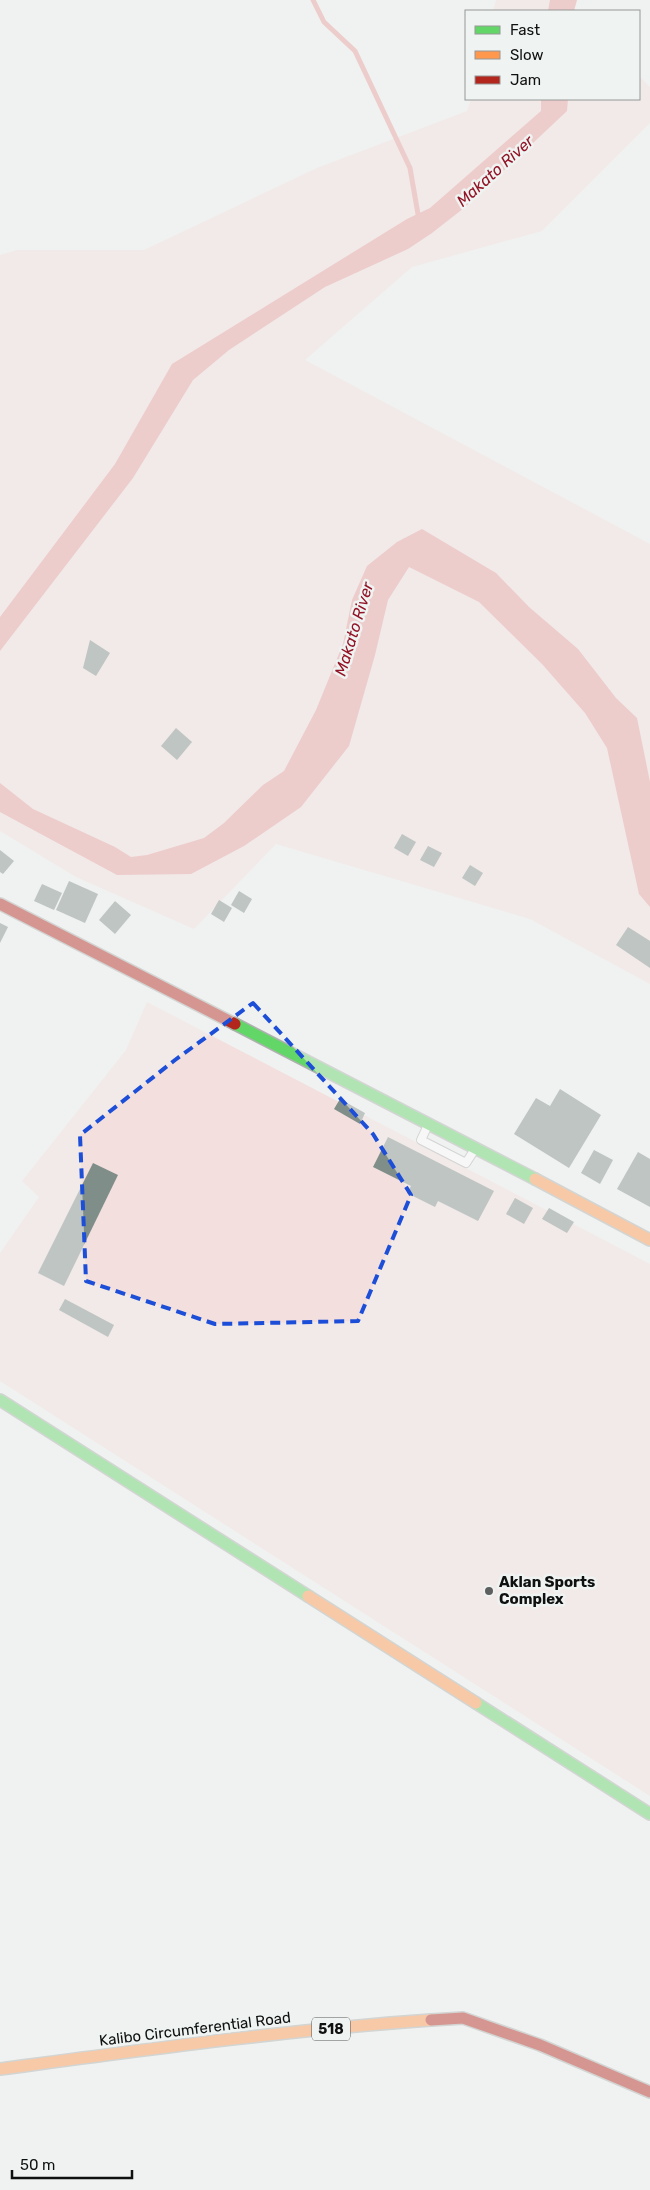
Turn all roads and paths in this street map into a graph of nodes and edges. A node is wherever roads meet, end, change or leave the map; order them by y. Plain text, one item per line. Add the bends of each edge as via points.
1 (0, 904) edge
2 (429, 1123) junction
3 (476, 1147) junction
4 (650, 1240) edge
5 (0, 1400) edge
6 (650, 1814) edge
7 (0, 2069) edge
8 (650, 2092) edge

1 - 2 street
2 - 3 street
2 - 3 lane via 421,1140 466,1163
3 - 4 street
5 - 6 street
7 - 8 street, Kalibo Circumferential Road / 518 via 134,2050 354,2026 464,2018 540,2045

